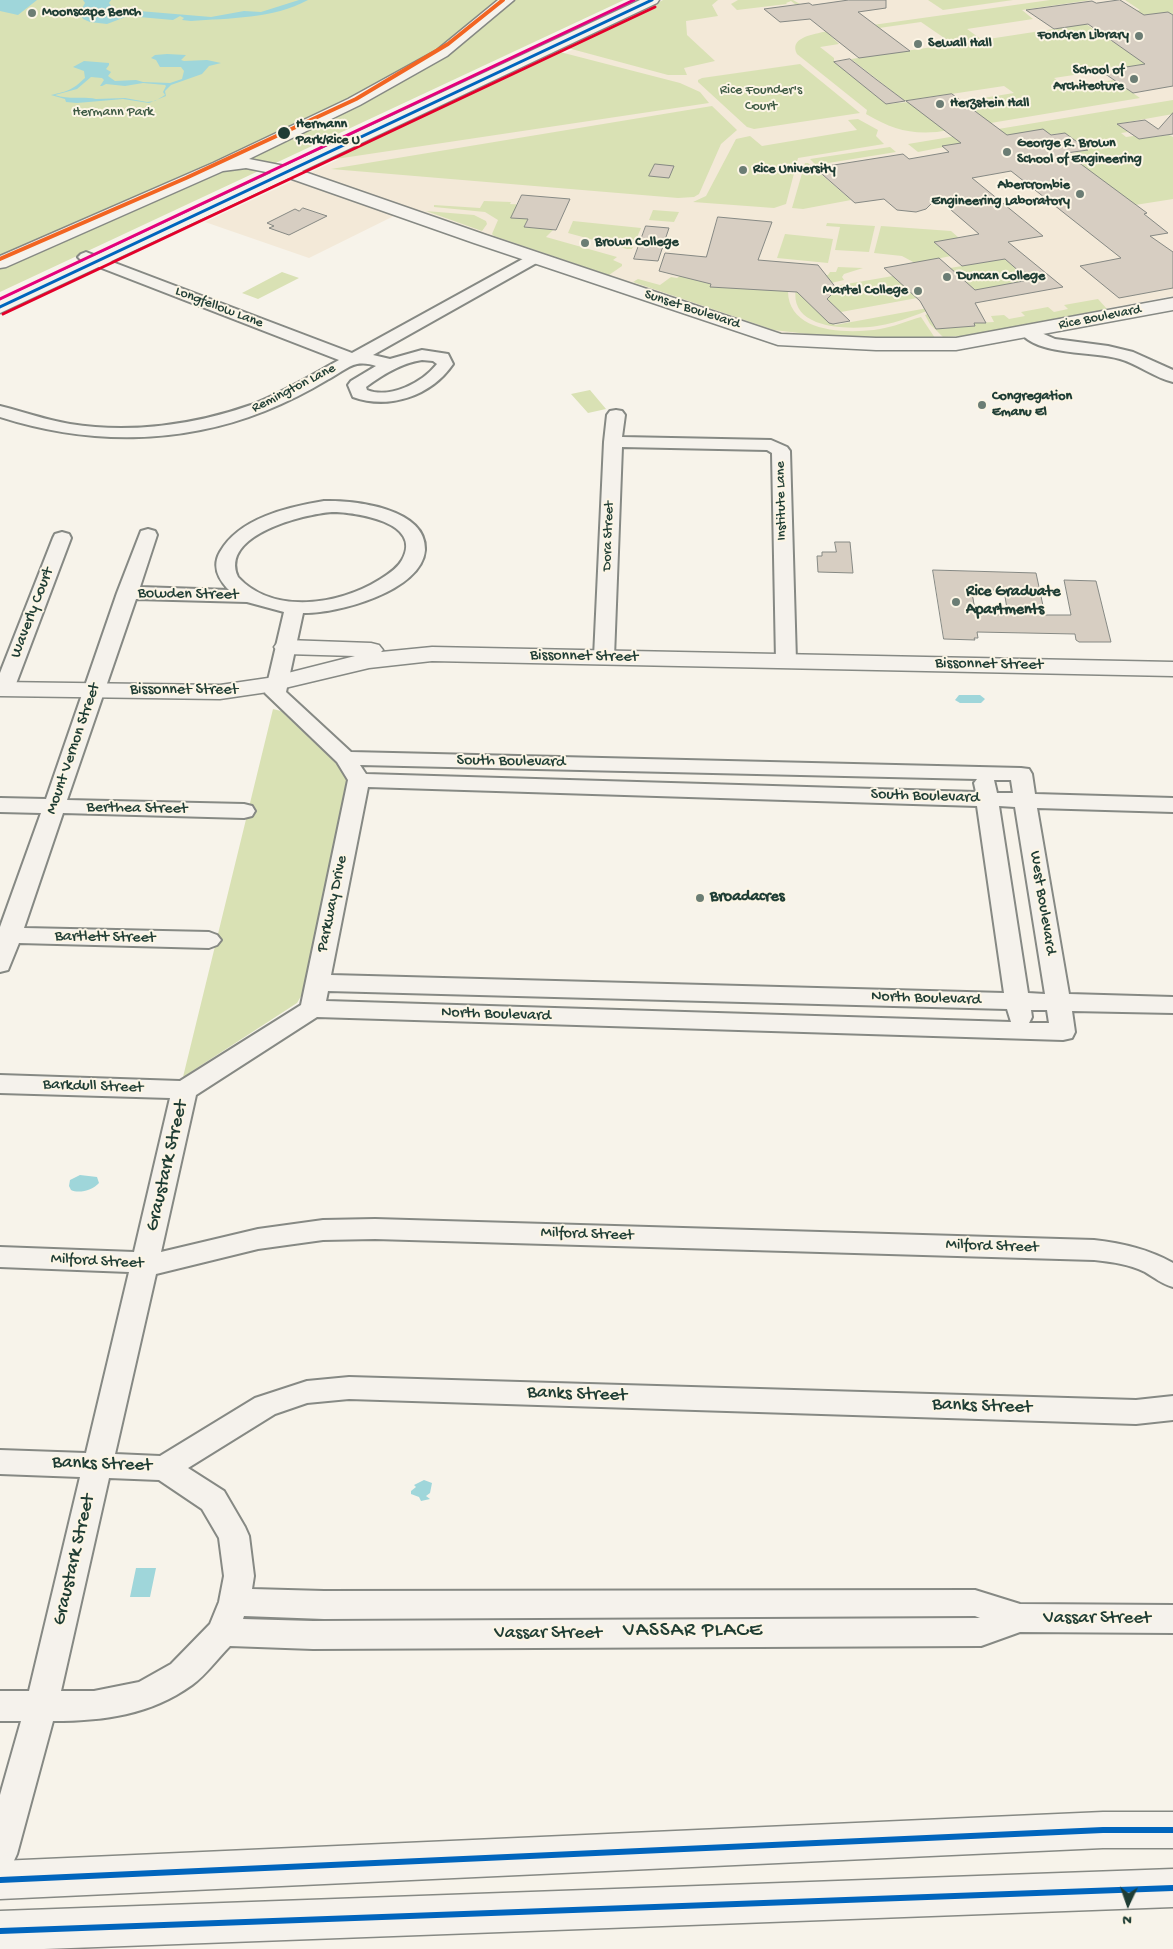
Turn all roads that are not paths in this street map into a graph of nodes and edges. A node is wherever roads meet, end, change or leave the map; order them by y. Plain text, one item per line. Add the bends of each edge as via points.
1 (487, 0) edge
2 (506, 0) edge
3 (635, 0) edge
4 (652, 0) edge
5 (219, 167) junction
6 (283, 170) junction
7 (0, 250) edge
8 (536, 258) junction
9 (91, 259) junction
10 (0, 263) edge
11 (0, 298) edge
12 (1173, 304) edge
13 (0, 307) edge
14 (1028, 332) junction
15 (352, 358) junction
16 (390, 365) junction
17 (373, 374) junction
18 (1173, 377) edge
19 (0, 411) edge
20 (616, 416) dead end
21 (613, 442) junction
22 (148, 535) dead end
23 (62, 538) dead end
24 (127, 593) junction
25 (250, 596) junction
26 (295, 607) junction
27 (286, 647) junction
28 (432, 654) junction
29 (604, 657) junction
30 (786, 661) junction
31 (1173, 669) edge
32 (277, 684) junction
33 (2, 689) edge
34 (94, 690) junction
35 (345, 758) junction
36 (677, 766) junction
37 (984, 774) junction
38 (1022, 774) joint
39 (359, 780) junction
40 (677, 790) junction
41 (988, 799) junction
42 (1026, 800) junction
43 (0, 805) edge
44 (1173, 805) edge
45 (54, 806) junction
46 (244, 811) dead end
47 (5, 935) edge
48 (209, 940) dead end
49 (0, 964) edge
50 (317, 983) junction
51 (679, 992) junction
52 (1018, 1001) junction
53 (1058, 1002) junction
54 (1173, 1005) edge
55 (312, 1009) junction
56 (679, 1020) junction
57 (1022, 1031) junction
58 (1063, 1032) joint
59 (0, 1084) edge
60 (185, 1090) junction
61 (0, 1257) edge
62 (146, 1266) junction
63 (1173, 1277) edge
64 (1173, 1408) edge
65 (0, 1462) edge
66 (97, 1465) junction
67 (164, 1468) junction
68 (234, 1602) junction
69 (1020, 1618) junction
70 (1173, 1619) edge
71 (223, 1632) junction
72 (0, 1706) edge
73 (41, 1707) junction
74 (1173, 1830) edge
75 (2, 1844) edge
76 (0, 1880) edge
77 (1173, 1888) edge
78 (0, 1931) edge

1 - 7 main road via 440,38 368,82
2 - 5 main road via 442,53 354,102
3 - 6 main road
4 - 6 main road
5 - 6 main road, Sunset Boulevard via 246,163
5 - 10 main road
6 - 8 main road, Sunset Boulevard
6 - 9 main road
8 - 14 main road, Sunset Boulevard via 778,339 956,344
8 - 15 street, Remington Lane
9 - 11 main road
9 - 13 main road
9 - 15 street, Longfellow Lane
12 - 14 main road, Rice Boulevard
14 - 18 street via 1046,344 1128,355 1146,361
15 - 16 street
15 - 17 street via 353,365
15 - 19 street, Remington Lane via 272,403 231,418 199,425 139,432 97,431 39,423
16 - 17 street
16 - 17 street via 421,354 442,358 445,364 441,372 425,384 375,398 364,396 357,389 357,385
20 - 21 street, Dora Street
21 - 29 street, Dora Street
21 - 30 street, Institute Lane via 770,445 781,451
22 - 24 street, Mount Vernon Street
23 - 33 street, Waverly Court
24 - 25 street, Bowden Street
24 - 34 street, Mount Vernon Street
25 - 26 street via 268,603
25 - 26 street via 229,579 225,565 227,554 244,536 268,522 307,510 341,506 375,512 408,529 416,544 416,552 407,568 390,581 374,592 342,603
26 - 27 street
27 - 28 main road
27 - 32 street
28 - 29 main road, Bissonnet Street
28 - 32 main road, Bissonnet Street via 355,663
29 - 30 main road, Bissonnet Street
30 - 31 main road, Bissonnet Street
32 - 34 main road, Bissonnet Street via 220,692
32 - 35 street via 275,693
33 - 34 main road, Bissonnet Street
34 - 45 street, Mount Vernon Street
35 - 36 street, South Boulevard
35 - 39 street
36 - 37 street, South Boulevard
36 - 40 street
37 - 38 street, South Boulevard
37 - 41 street
38 - 42 street, West Boulevard
39 - 40 street, South Boulevard
39 - 50 street, Parkway Drive
40 - 41 street, South Boulevard
41 - 42 street, South Boulevard
41 - 52 street
42 - 44 street, South Boulevard
42 - 53 street, West Boulevard
43 - 45 street, Berthea Street
45 - 46 street, Berthea Street
45 - 47 street, Mount Vernon Street
47 - 48 street, Bartlett Street
47 - 49 street, Mount Vernon Street
50 - 51 street, North Boulevard
50 - 55 street, Parkway Drive
51 - 52 street, North Boulevard
51 - 56 street
52 - 53 street, North Boulevard
52 - 57 street
53 - 54 street, North Boulevard
53 - 58 street, West Boulevard
55 - 56 street, North Boulevard
55 - 60 street
56 - 57 street, North Boulevard
57 - 58 street, North Boulevard
59 - 60 street, Barkdull Street
60 - 62 street, Graustark Street
61 - 62 street, Milford Street via 131,1262
62 - 63 street, Milford Street via 258,1239 323,1230 375,1229 1094,1250 1125,1253 1161,1268
62 - 66 street, Graustark Street
64 - 67 street, Banks Street via 1136,1412 349,1388 308,1392 265,1406
65 - 66 street, Banks Street
66 - 67 street, Banks Street
66 - 73 street, Graustark Street
67 - 68 street via 213,1500 234,1536 239,1576
68 - 69 street, Vassar Street via 324,1605 975,1603
68 - 71 street
69 - 70 street, Vassar Street
69 - 71 street, Vassar Street via 981,1632 313,1635
71 - 73 street via 182,1674 145,1695 94,1706
72 - 73 street
73 - 75 street, Graustark Street
74 - 76 main road via 1102,1830
77 - 78 main road

